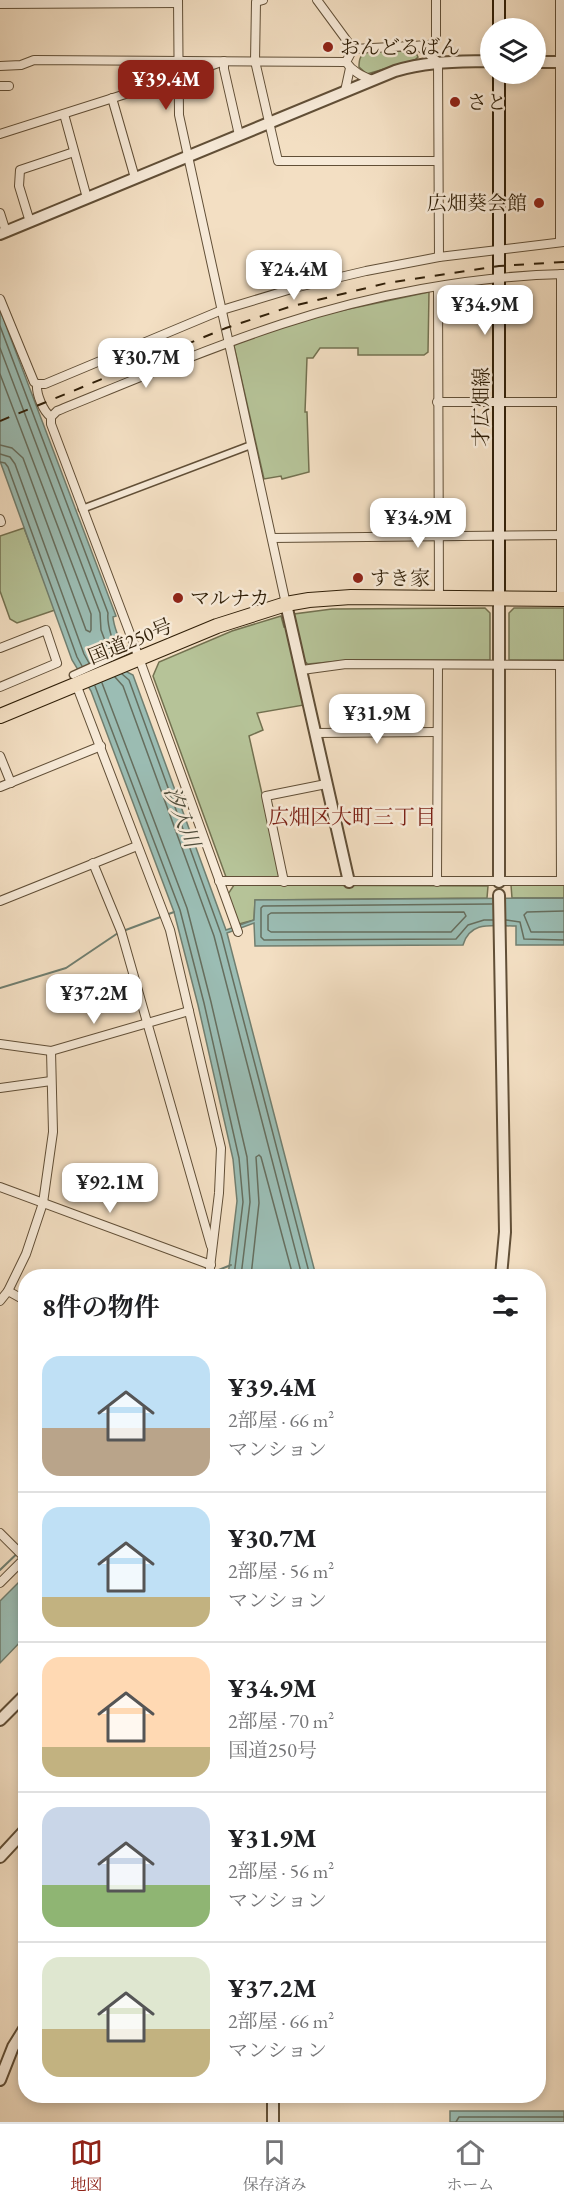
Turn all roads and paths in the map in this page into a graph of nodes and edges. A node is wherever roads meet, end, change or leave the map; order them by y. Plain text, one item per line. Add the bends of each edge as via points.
1 (263, 0) edge
2 (317, 0) edge
3 (436, 0) edge
4 (499, 0) edge
5 (560, 0) edge
6 (178, 2) edge
7 (0, 4) edge
8 (499, 18) edge
9 (419, 46) junction
10 (353, 49) junction
11 (178, 61) junction
12 (224, 61) junction
13 (255, 61) junction
14 (438, 62) junction
15 (480, 62) edge
16 (546, 62) edge
17 (562, 62) edge
18 (348, 65) junction
19 (0, 66) edge
20 (179, 77) junction
21 (372, 80) junction
22 (499, 84) edge
23 (345, 91) junction
24 (112, 98) junction
25 (64, 114) junction
26 (268, 123) junction
27 (562, 130) edge
28 (0, 134) edge
29 (239, 135) junction
30 (74, 152) junction
31 (188, 156) junction
32 (438, 161) junction
33 (135, 178) junction
34 (562, 186) edge
35 (87, 198) junction
36 (0, 213) edge
37 (30, 222) junction
38 (3, 233) edge
39 (562, 242) edge
40 (499, 249) junction
41 (439, 257) junction
42 (562, 274) edge
43 (499, 278) junction
44 (438, 288) junction
45 (0, 299) edge
46 (222, 310) junction
47 (562, 332) edge
48 (229, 342) junction
49 (562, 356) edge
50 (37, 384) junction
51 (437, 402) junction
52 (499, 402) junction
53 (562, 402) edge
54 (51, 417) junction
55 (562, 434) edge
56 (251, 445) junction
57 (562, 470) edge
58 (82, 509) junction
59 (562, 535) edge
60 (437, 536) junction
61 (499, 536) junction
62 (272, 538) junction
63 (499, 597) junction
64 (439, 598) junction
65 (562, 599) edge
66 (286, 604) junction
67 (0, 647) edge
68 (137, 653) junction
69 (438, 665) junction
70 (499, 665) junction
71 (562, 665) edge
72 (302, 670) junction
73 (74, 680) junction
74 (0, 687) edge
75 (0, 716) edge
76 (437, 732) junction
77 (316, 733) junction
78 (562, 738) edge
79 (101, 746) junction
80 (0, 756) edge
81 (11, 783) junction
82 (326, 784) junction
83 (0, 787) edge
84 (137, 846) junction
85 (93, 863) junction
86 (219, 881) junction
87 (562, 881) edge
88 (284, 882) junction
89 (349, 882) junction
90 (437, 882) junction
91 (499, 882) junction
92 (499, 895) joint
93 (0, 901) edge
94 (237, 928) dead end
95 (189, 1011) junction
96 (149, 1023) junction
97 (0, 1044) edge
98 (51, 1051) junction
99 (51, 1081) junction
100 (0, 1088) edge
101 (0, 1187) edge
102 (43, 1203) junction
103 (213, 1251) junction
104 (211, 1265) junction
105 (19, 1269) edge
106 (210, 1269) edge
107 (502, 1269) edge
108 (18, 1270) edge
109 (8, 1291) junction
110 (18, 1297) edge
111 (0, 1301) edge
112 (0, 1533) edge
113 (18, 1551) edge
114 (18, 1565) edge
115 (0, 1583) edge
116 (18, 1702) edge
117 (0, 1720) edge
118 (18, 1838) edge
119 (0, 1857) edge
120 (18, 2039) edge
121 (0, 2080) edge
122 (273, 2103) edge
123 (273, 2122) edge

1 - 13 street via 256,2
2 - 10 street
3 - 9 street via 436,40
4 - 8 street
5 - 17 street
6 - 7 street
6 - 11 street
9 - 10 street
9 - 14 street
10 - 18 street
11 - 12 street
11 - 19 street via 34,60
11 - 20 street
12 - 13 street
12 - 20 street
12 - 29 street
13 - 18 street
13 - 26 street
14 - 15 street
14 - 21 street
14 - 32 street
16 - 17 street
17 - 27 street
18 - 21 street
18 - 23 street
20 - 24 street
20 - 31 street via 179,115
21 - 23 street
22 - 40 street, 才広畑線
23 - 26 street
24 - 25 street
24 - 33 street
25 - 28 street
25 - 30 street
26 - 29 street
26 - 32 street via 278,161
27 - 34 street
29 - 31 street
30 - 35 street
30 - 37 street via 20,170 19,186
31 - 33 street
31 - 46 street
32 - 41 street
33 - 35 street
34 - 39 street
35 - 37 street
36 - 38 street
37 - 38 street
39 - 40 street
40 - 41 street
40 - 43 street, 才広畑線
41 - 46 street via 298,287
42 - 43 street
42 - 47 street
43 - 44 street
43 - 52 street, 才広畑線
44 - 48 street via 340,307
44 - 51 street
45 - 50 street
46 - 48 street
46 - 50 street
47 - 49 street
48 - 54 street via 57,411
48 - 56 street
49 - 53 street
50 - 54 street via 36,390
51 - 52 street
51 - 60 street
52 - 53 street
52 - 61 street, 才広畑線
53 - 55 street
54 - 58 street
55 - 57 street
56 - 58 street
56 - 62 street
57 - 59 street
58 - 68 street
59 - 61 street
59 - 65 street
60 - 61 street
60 - 62 street
60 - 64 street
61 - 63 street, 才広畑線
62 - 66 street
63 - 64 highway, 国道250号
63 - 65 highway, 国道250号
63 - 70 street, 才広畑線
64 - 66 highway, 国道250号 via 351,597
66 - 68 highway, 国道250号
66 - 72 street
67 - 74 street via 46,630 57,663
68 - 73 highway, 国道250号
68 - 86 street
69 - 70 street
69 - 72 street via 346,664
69 - 76 street
70 - 71 street
70 - 91 street, 才広畑線
71 - 78 street
72 - 77 street
73 - 75 highway, 国道250号
73 - 79 street
76 - 77 street
76 - 90 street
77 - 82 street
78 - 87 street
79 - 81 street
79 - 84 street
80 - 81 street
81 - 83 street
82 - 88 street via 266,796
82 - 89 street
84 - 85 street
84 - 95 street via 170,930
85 - 93 street
85 - 96 street via 121,931
86 - 88 street
86 - 94 street
87 - 91 street
88 - 89 street
89 - 90 street
90 - 91 street
91 - 92 street
92 - 107 street via 505,1232
95 - 96 street
95 - 103 street via 221,1148
96 - 98 street
96 - 103 street
97 - 98 street
98 - 99 street
99 - 100 street
99 - 102 street via 53,1132
101 - 102 street
102 - 104 street
102 - 105 street
103 - 104 street
104 - 106 street
108 - 109 street
109 - 110 street
109 - 111 street
112 - 113 street
114 - 115 street
116 - 117 street
118 - 119 street
120 - 121 street
122 - 123 street

